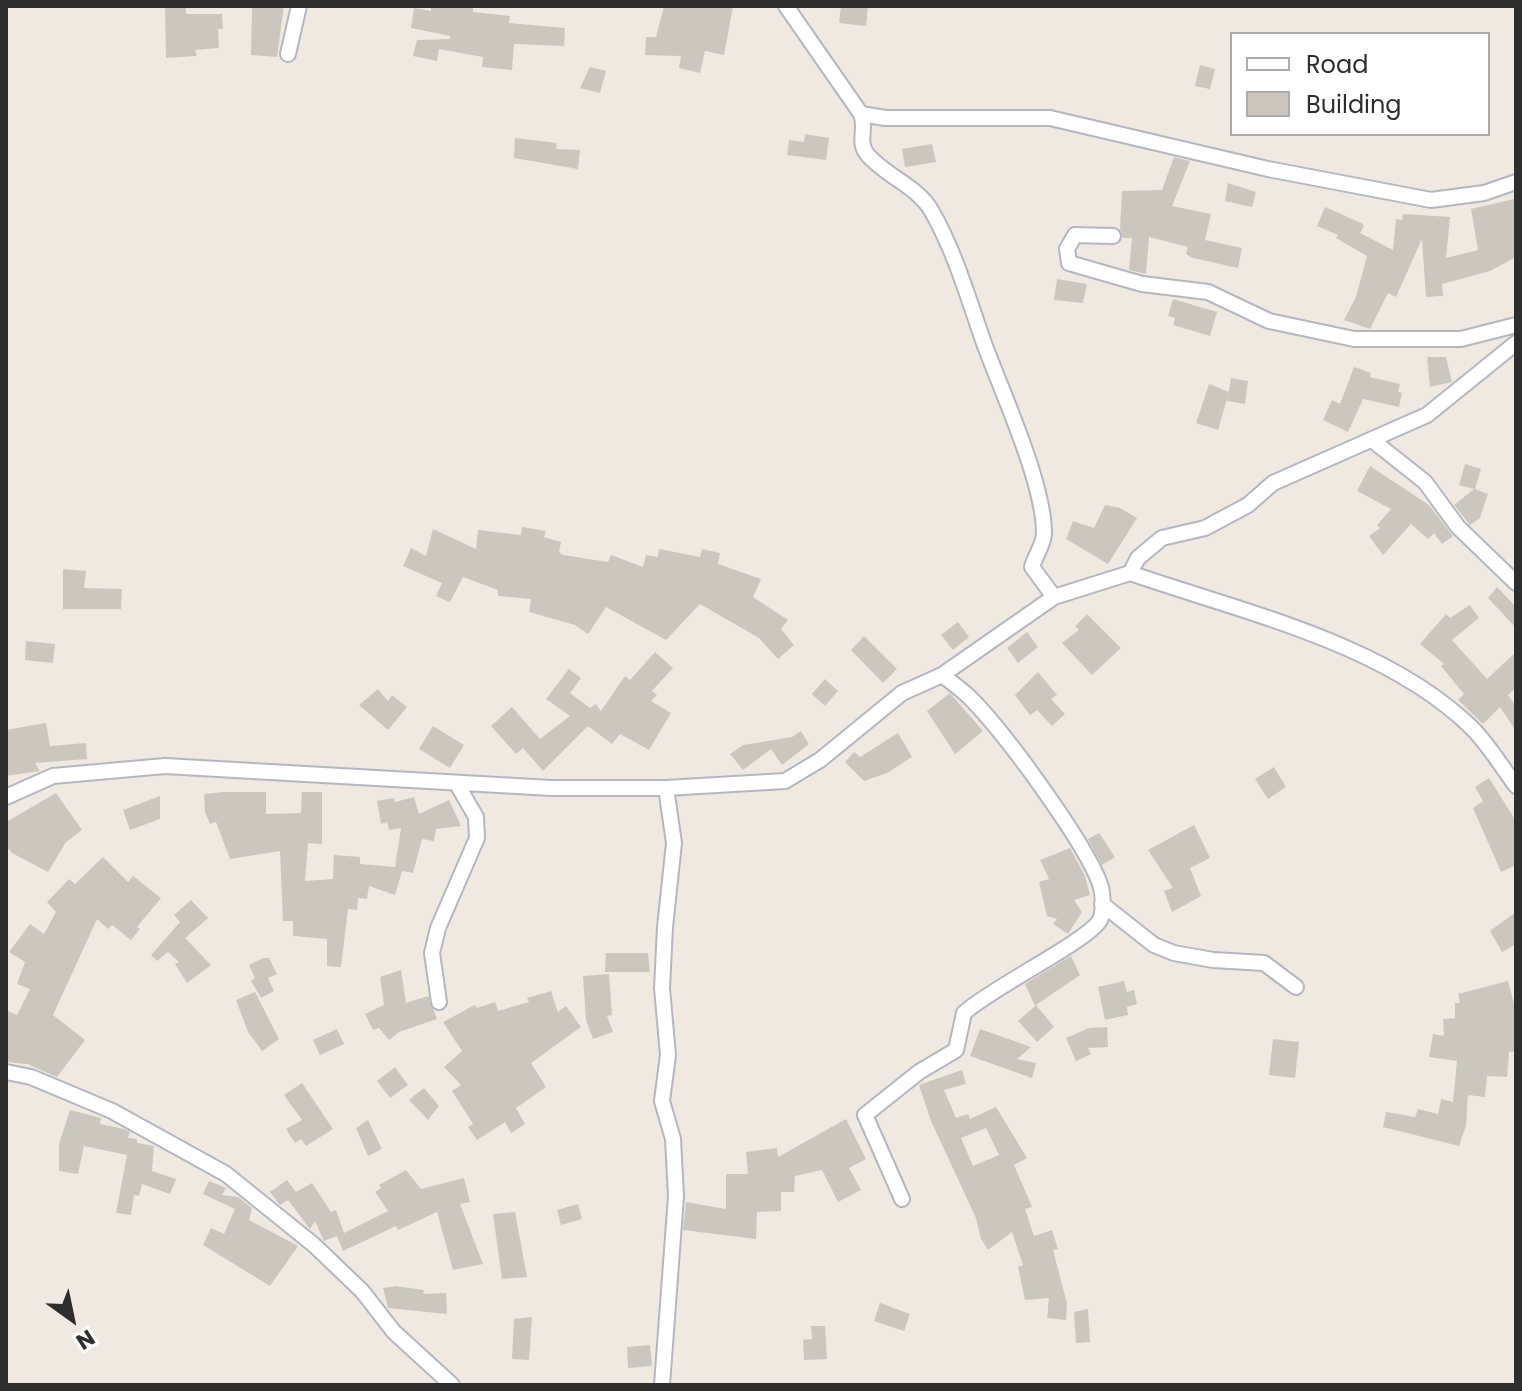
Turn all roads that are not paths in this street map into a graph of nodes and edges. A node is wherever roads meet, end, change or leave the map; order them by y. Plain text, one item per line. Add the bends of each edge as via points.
1 (299, 6) edge
2 (786, 6) edge
3 (288, 54) dead end
4 (861, 114) junction
5 (1516, 182) edge
6 (1113, 236) dead end
7 (1516, 325) edge
8 (1516, 343) edge
9 (1372, 440) junction
10 (1130, 573) junction
11 (1516, 583) edge
12 (1054, 597) junction
13 (942, 675) junction
14 (457, 784) junction
15 (1516, 786) edge
16 (666, 788) junction
17 (6, 797) edge
18 (1102, 904) junction
19 (1296, 987) dead end
20 (439, 1002) dead end
21 (6, 1072) edge
22 (902, 1199) dead end
23 (452, 1385) edge
24 (662, 1385) edge

1 - 3 street
2 - 4 street
4 - 5 street via 1050,118 1200,155 1431,200 1484,193
4 - 12 street via 866,124 864,150 930,208 951,252 1035,487 1045,532 1032,567
6 - 7 street via 1075,235 1067,249 1069,263 1142,284 1208,292 1269,321 1354,339 1461,339
8 - 9 street via 1427,415
9 - 10 street via 1273,483 1248,505 1205,528 1162,538 1138,558
9 - 11 street via 1425,482 1458,527
10 - 12 street
10 - 15 street via 1326,640 1405,676 1473,729
12 - 13 street
13 - 16 street via 902,693 820,760 785,781
13 - 18 street via 967,695 1062,817 1100,884
14 - 16 street
14 - 17 street via 165,766 53,776
14 - 20 street via 476,817 477,838 432,953
16 - 24 street via 674,843 664,942 668,1055 662,1101 673,1139 676,1196
18 - 19 street via 1154,945 1213,960 1264,963
18 - 22 street via 1100,920 1085,935 1007,980 964,1013 956,1050 865,1115
21 - 23 street via 112,1111 226,1174 314,1245 362,1291 394,1332

